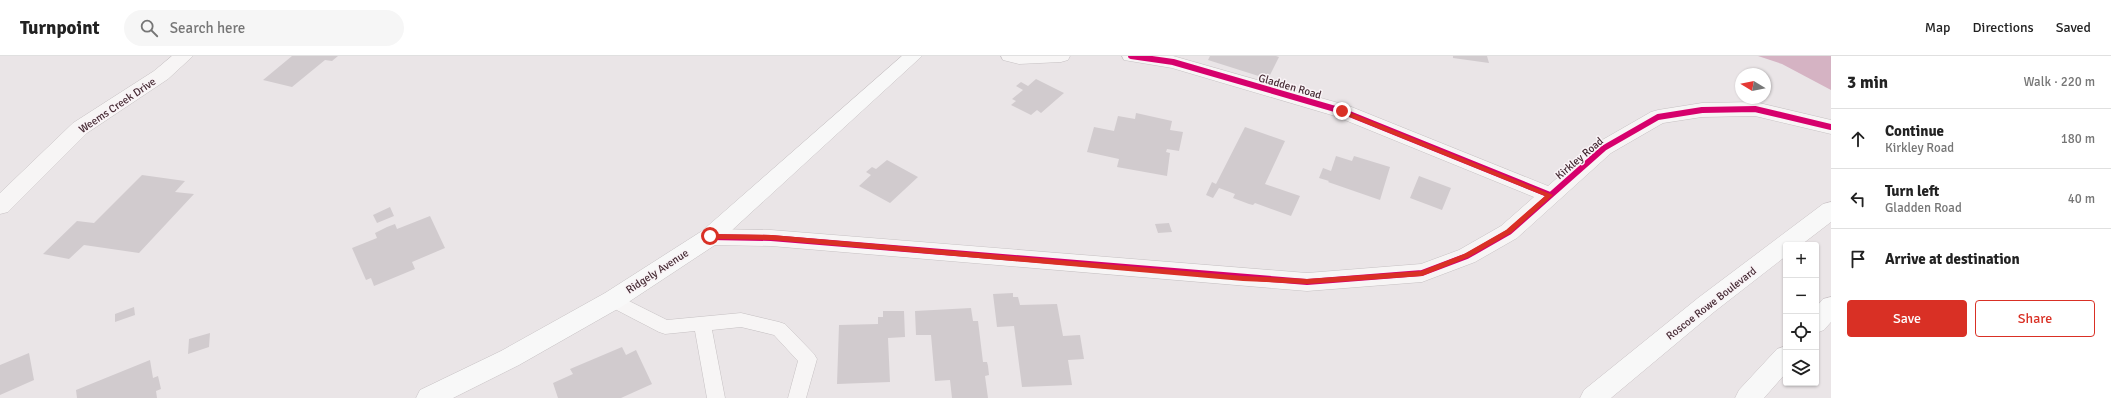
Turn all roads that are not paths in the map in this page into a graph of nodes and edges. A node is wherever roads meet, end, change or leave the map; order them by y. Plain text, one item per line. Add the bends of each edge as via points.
1 (184, 56) edge
2 (913, 56) edge
3 (1010, 56) edge
4 (1061, 56) edge
5 (1131, 56) edge
6 (1831, 127) edge
7 (1550, 195) junction
8 (0, 206) edge
9 (1831, 210) edge
10 (710, 236) junction
11 (613, 300) junction
12 (1831, 306) edge
13 (1819, 320) edge
14 (702, 323) junction
15 (1783, 359) edge
16 (429, 398) edge
17 (716, 398) edge
18 (797, 398) edge
19 (1592, 398) edge
20 (1748, 398) edge

1 - 8 street, Weems Creek Drive via 161,75 80,128
2 - 10 main road, Ridgely Avenue
3 - 4 street
5 - 7 street, Gladden Road via 1173,62 1342,111
6 - 7 street, Kirkley Road via 1755,109 1702,110 1658,117 1604,148
7 - 10 street, Kirkley Road via 1509,232 1467,256 1422,273 1307,282 772,238
9 - 19 main road, Roscoe Rowe Boulevard via 1706,305
10 - 11 main road, Ridgely Avenue
11 - 14 lane via 665,327
11 - 16 main road, Ridgely Avenue via 510,358
12 - 13 main road
14 - 17 lane
14 - 18 lane via 741,320 779,329 808,359
15 - 20 main road

